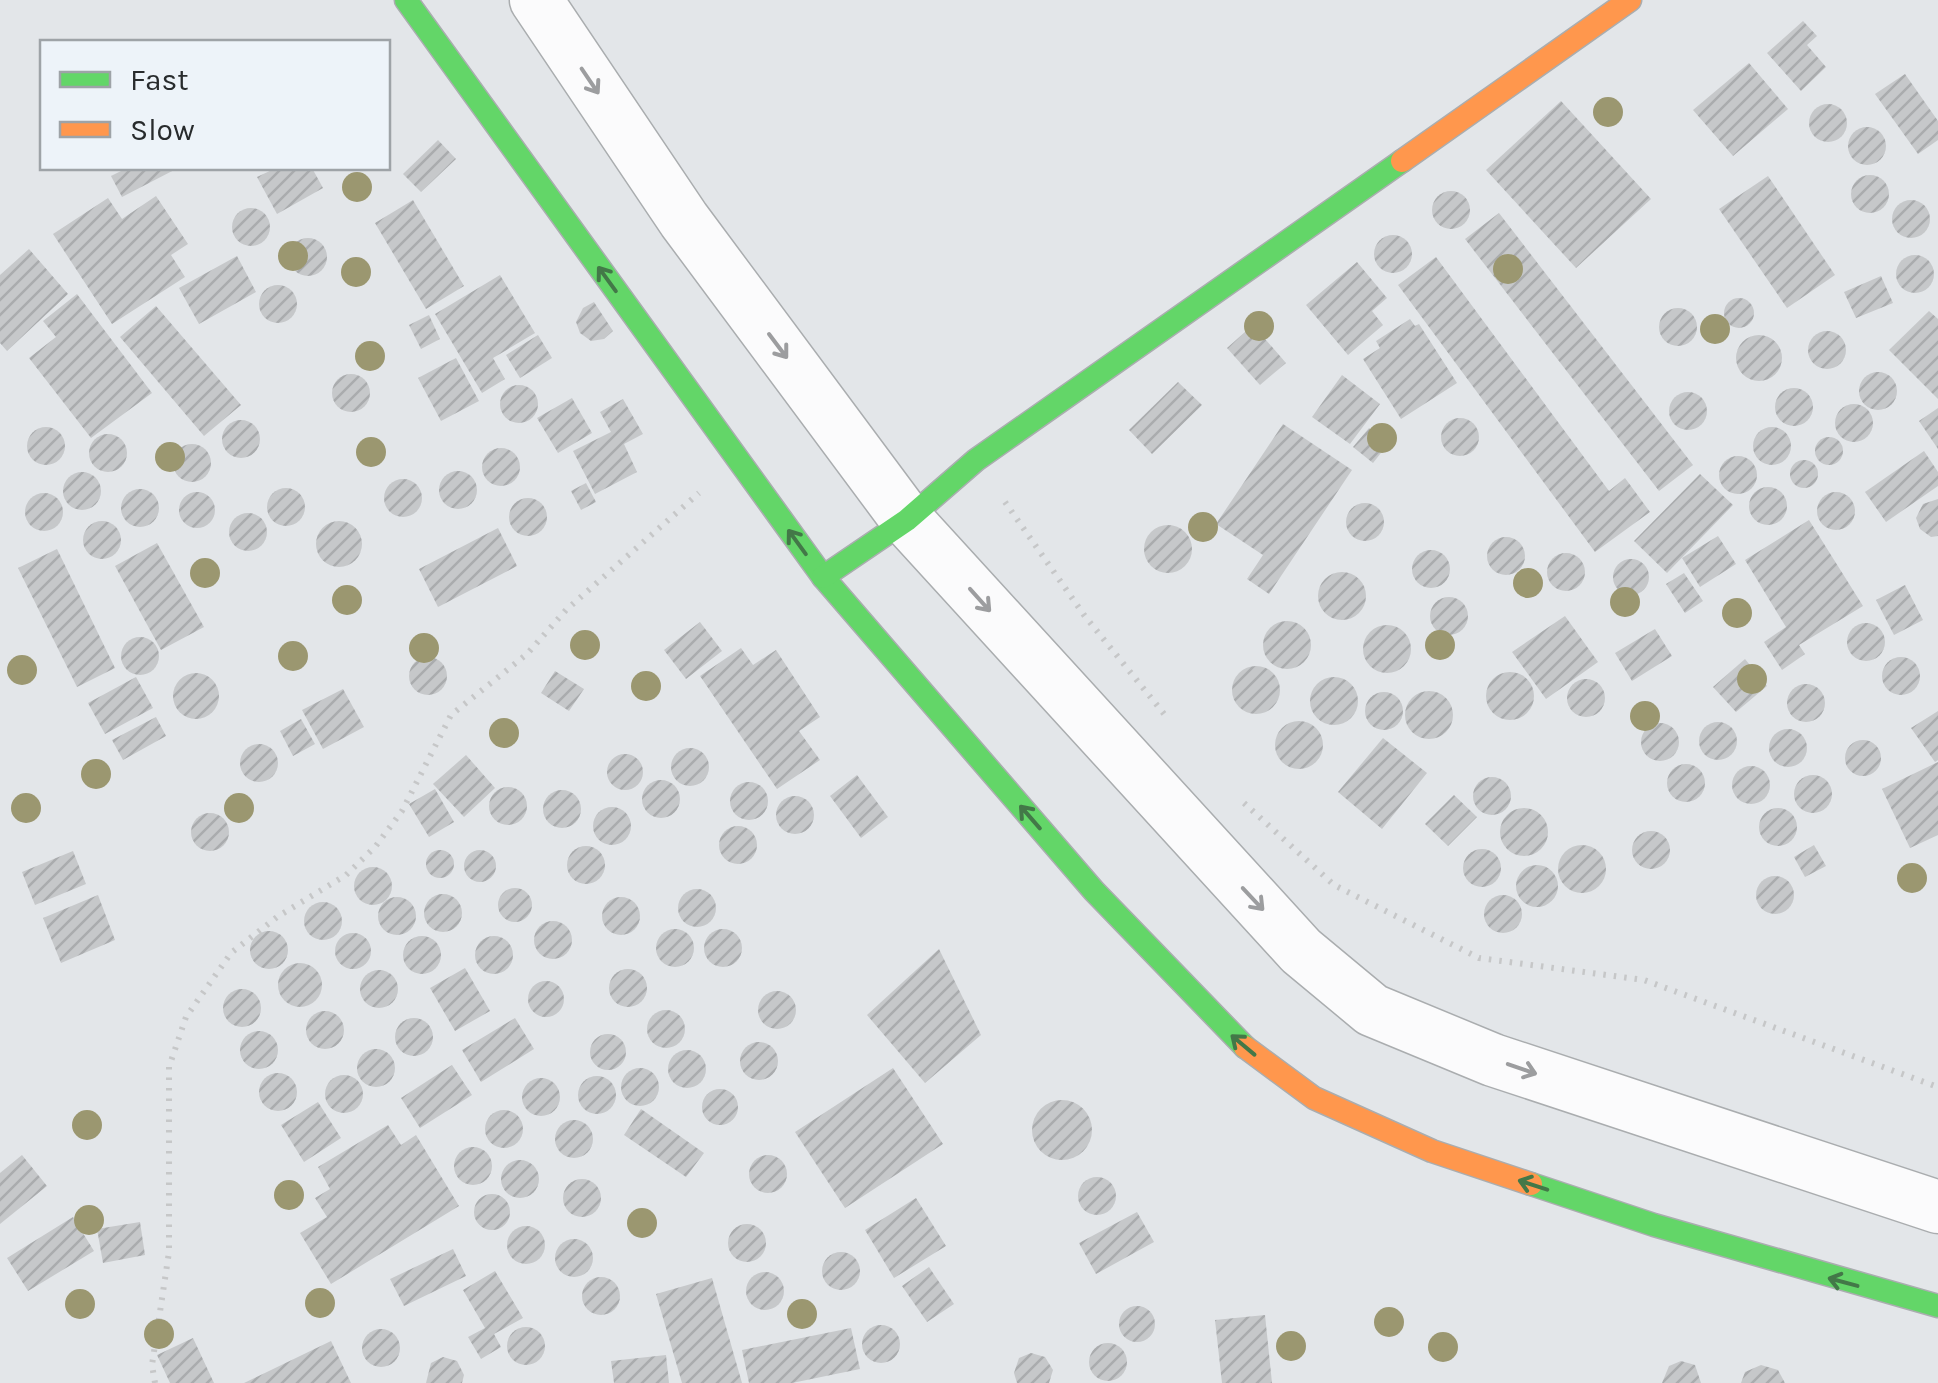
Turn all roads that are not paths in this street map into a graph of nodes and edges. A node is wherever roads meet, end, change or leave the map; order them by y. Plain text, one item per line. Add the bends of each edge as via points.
1 (406, 0) edge
2 (536, 0) edge
3 (1630, 0) edge
4 (906, 520) junction
5 (823, 577) junction
6 (1938, 1207) edge
7 (1938, 1306) edge

5 -> 1 street
2 -> 4 street via 684,220
3 - 4 street via 976,460
4 - 5 street
4 -> 6 street via 1301,951 1372,1010 1512,1066
7 -> 5 street via 1814,1274 1506,1176 1314,1098 1239,1043 1094,891

